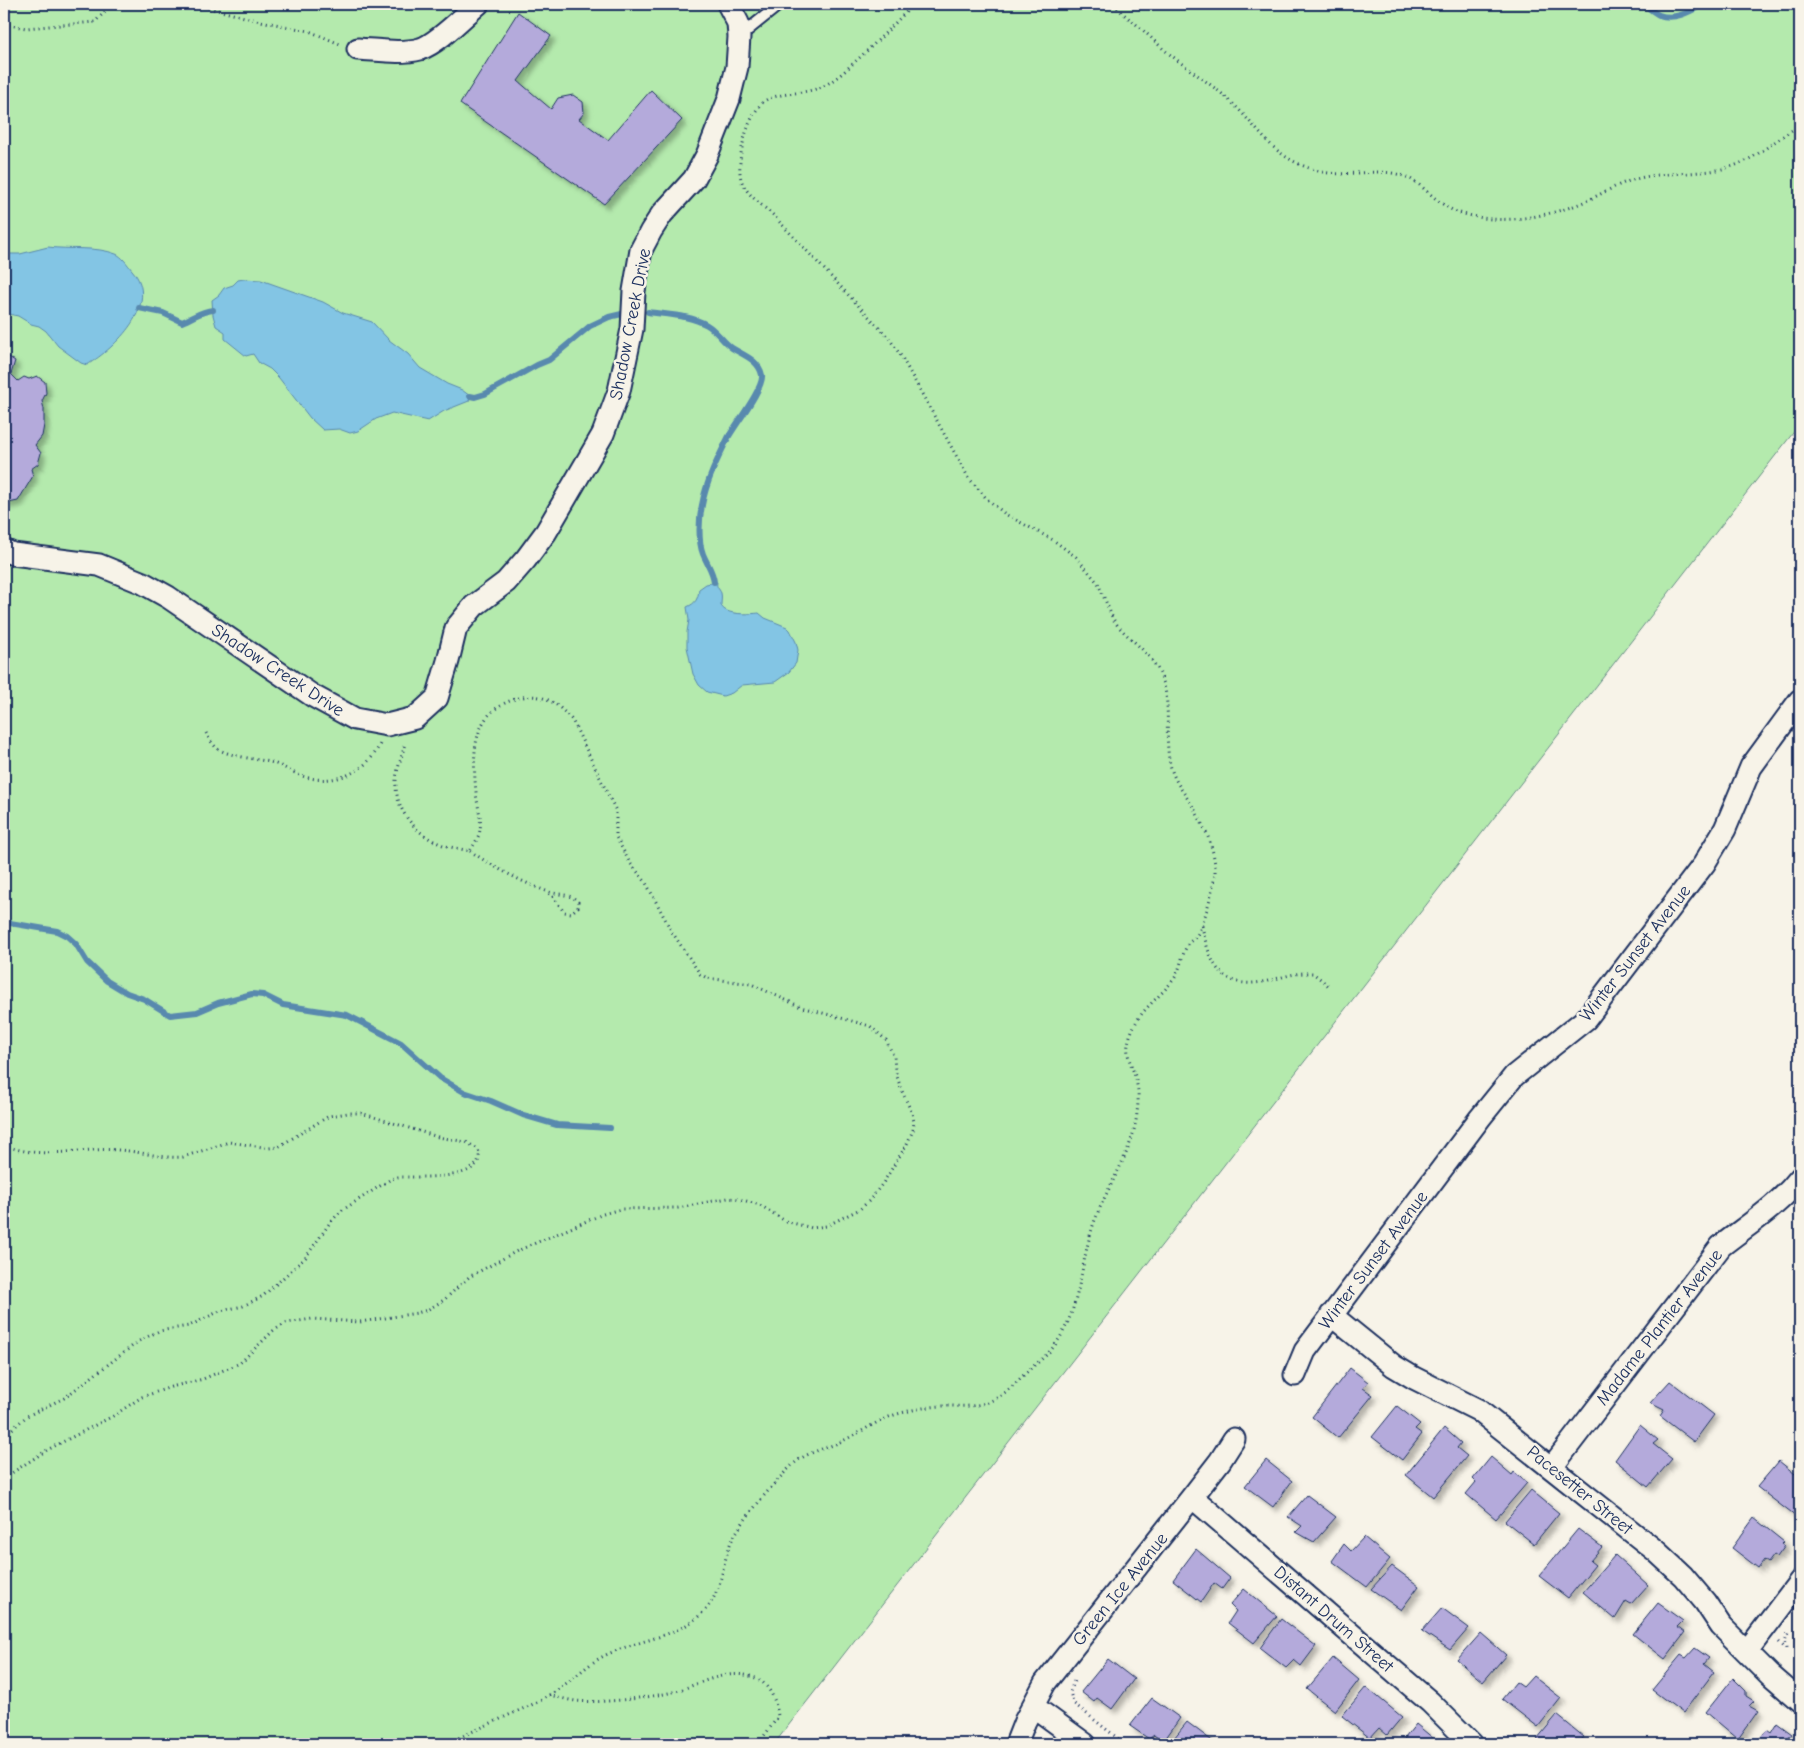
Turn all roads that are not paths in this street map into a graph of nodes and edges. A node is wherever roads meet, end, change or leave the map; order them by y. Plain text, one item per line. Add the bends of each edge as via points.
1 (478, 4) edge
2 (728, 4) edge
3 (780, 4) edge
4 (739, 37) junction
5 (358, 48) road end
6 (4, 550) edge
7 (1800, 700) edge
8 (1800, 1178) edge
9 (1331, 1315) junction
10 (1295, 1375) dead end
11 (1234, 1439) dead end
12 (1552, 1467) junction
13 (1192, 1497) junction
14 (1800, 1581) edge
15 (1746, 1651) junction
16 (1800, 1701) edge
17 (1033, 1706) junction
18 (1016, 1744) edge
19 (1085, 1744) edge
20 (1472, 1744) edge

1 - 5 street via 422,49
2 - 4 street, Shadow Creek Drive via 738,23
3 - 4 lane
4 - 6 street, Shadow Creek Drive via 737,67 729,99 707,155 694,179 662,214 641,250 632,329 620,391 603,434 526,560 506,582 474,606 456,628 437,698 415,718 388,725 355,719 313,696 143,583 99,565 13,554
7 - 9 street, Winter Sunset Avenue via 1751,767 1725,828 1698,872 1586,1019 1514,1076
8 - 12 street, Madame Plantier Avenue via 1761,1217 1721,1246
9 - 10 street, Winter Sunset Avenue via 1305,1351
9 - 12 street, Pacesetter Street via 1394,1366 1478,1410
11 - 13 street, Green Ice Avenue
12 - 15 street, Pacesetter Street via 1683,1576 1721,1626
13 - 17 street, Green Ice Avenue via 1045,1683
13 - 20 street, Distant Drum Street via 1430,1702
14 - 15 street
15 - 16 street, Pacesetter Street
17 - 18 street, Green Ice Avenue
17 - 19 street

